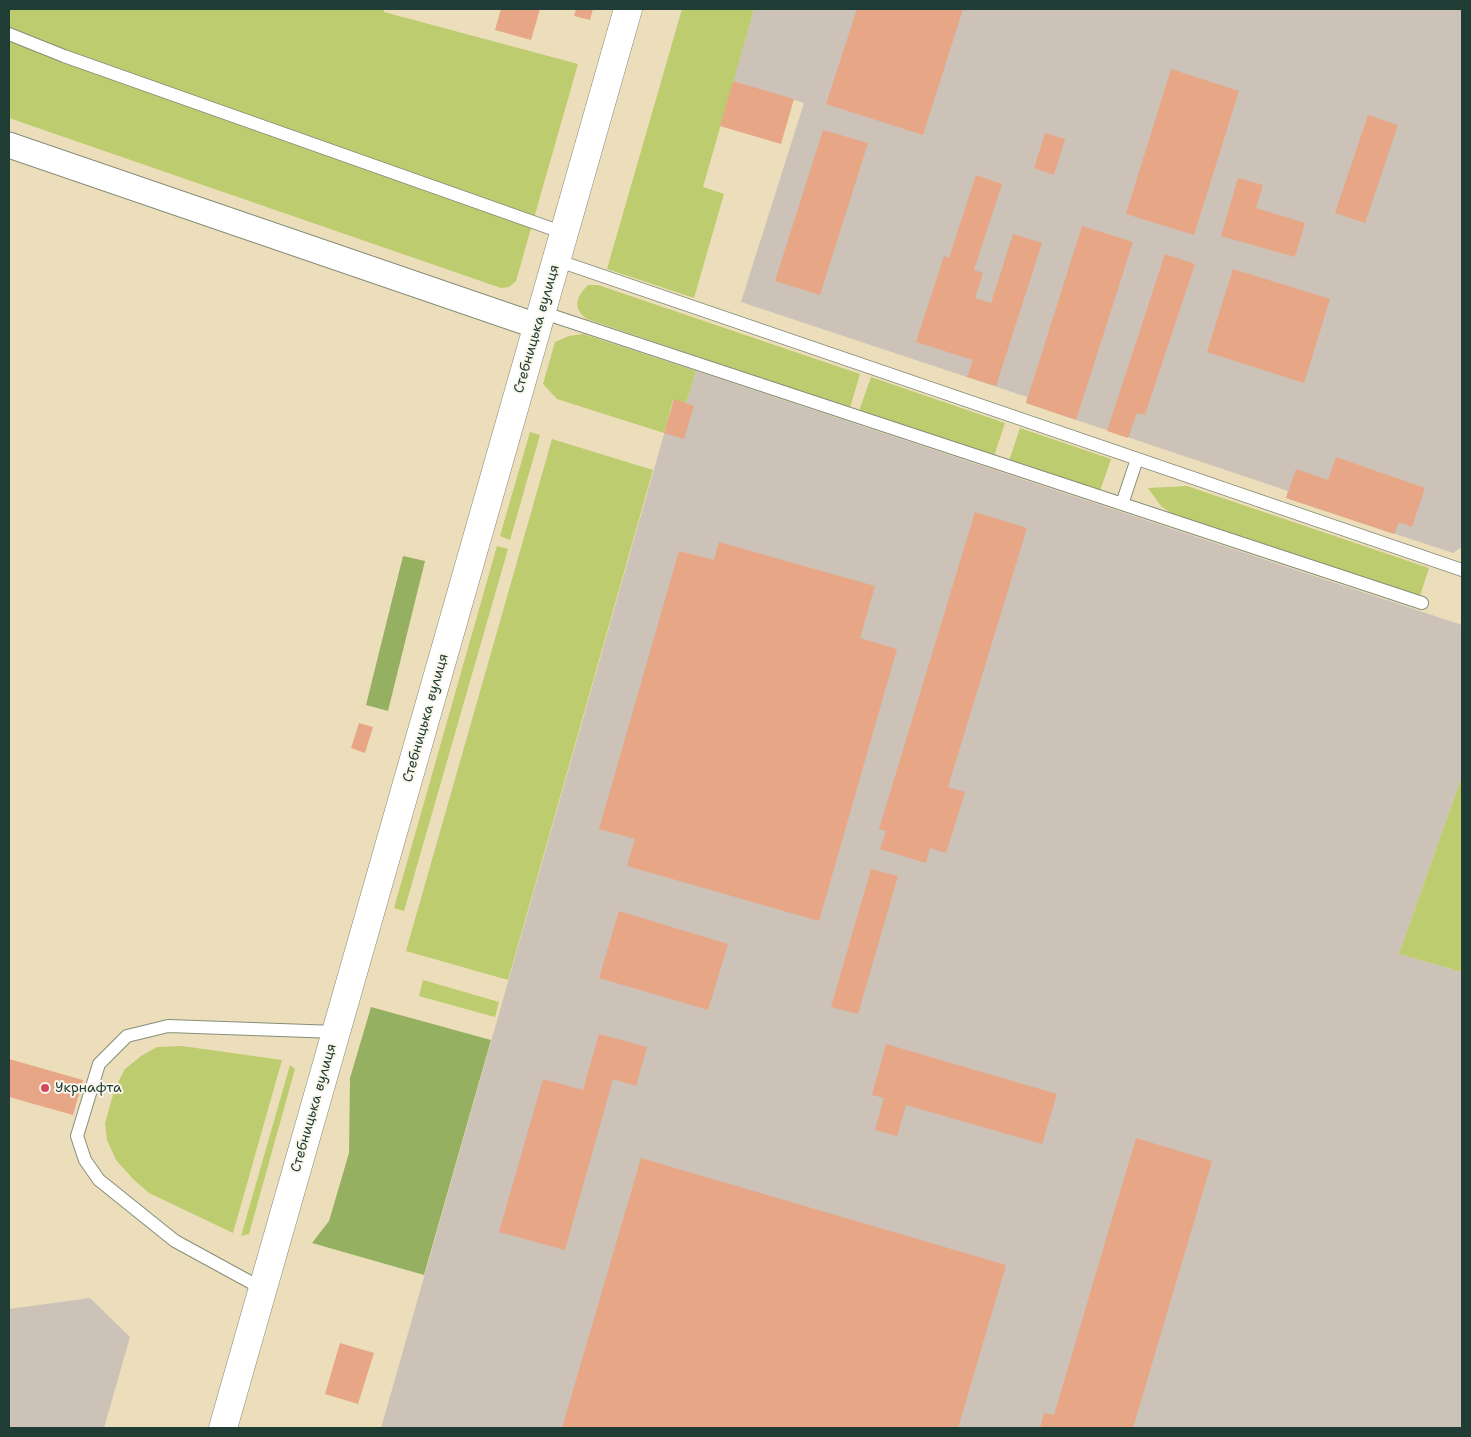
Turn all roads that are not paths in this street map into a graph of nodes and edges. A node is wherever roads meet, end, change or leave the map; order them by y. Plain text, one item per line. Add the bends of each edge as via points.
1 (628, 9) edge
2 (9, 34) edge
3 (9, 144) edge
4 (564, 233) junction
5 (556, 260) junction
6 (539, 319) junction
7 (1137, 459) junction
8 (1122, 504) junction
9 (1462, 570) edge
10 (1422, 603) dead end
11 (336, 1032) junction
12 (263, 1289) junction
13 (223, 1428) edge

1 - 4 street, Стебницька вулиця
2 - 4 lane
3 - 6 street
4 - 5 street, Стебницька вулиця
5 - 6 street, Стебницька вулиця
5 - 7 lane
6 - 8 lane
6 - 11 street, Стебницька вулиця
7 - 8 lane
7 - 9 lane
8 - 10 lane
11 - 12 street, Стебницька вулиця
11 - 12 lane via 168,1026 127,1036 99,1064 77,1136 85,1160 99,1180 175,1241
12 - 13 street, Стебницька вулиця

